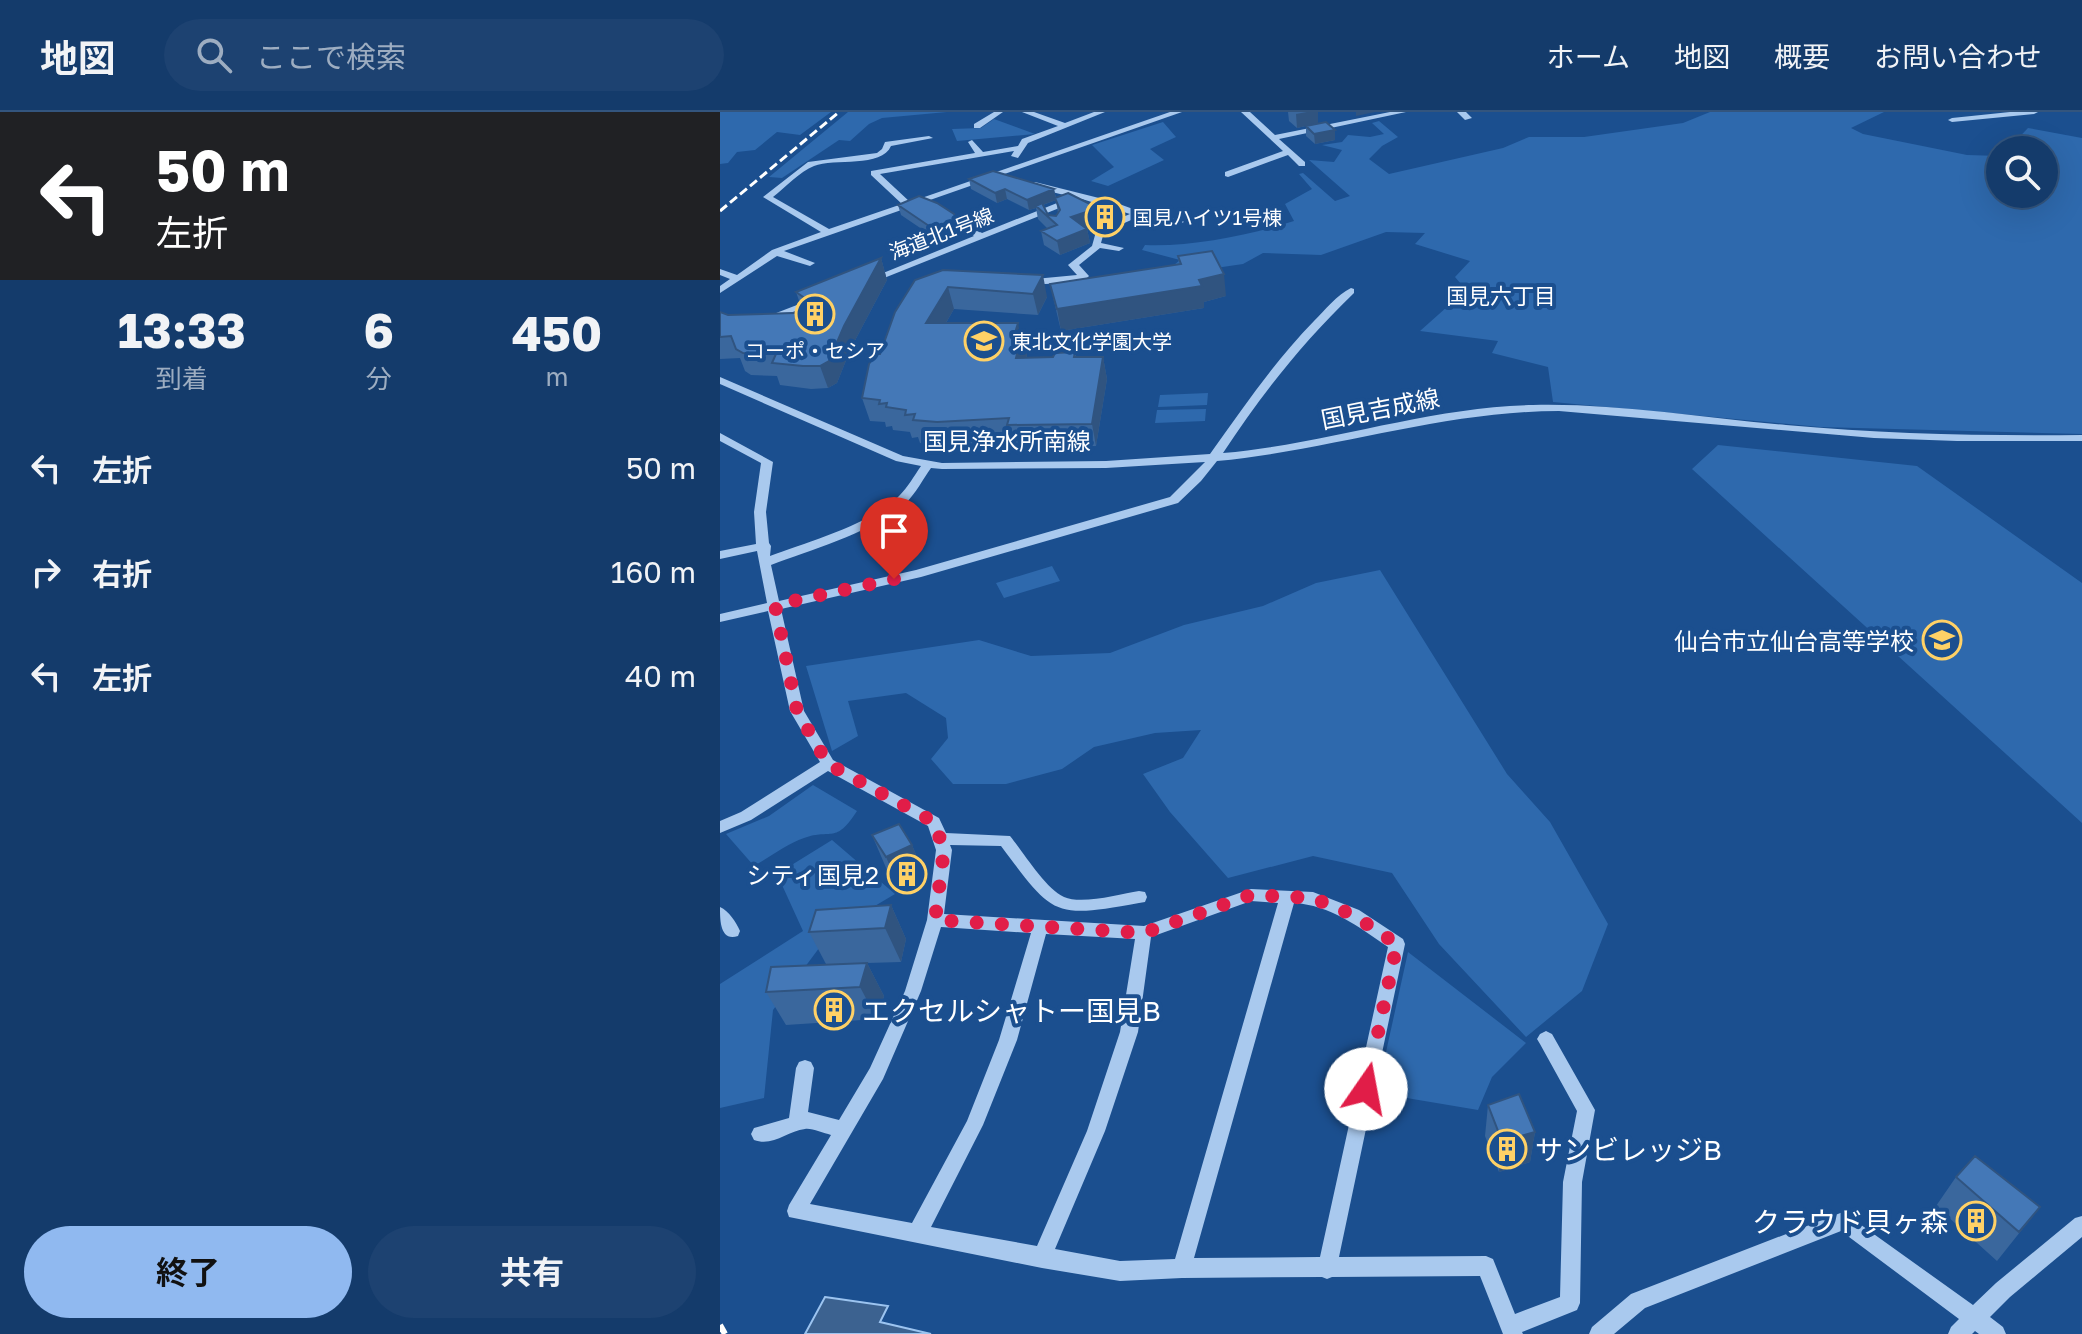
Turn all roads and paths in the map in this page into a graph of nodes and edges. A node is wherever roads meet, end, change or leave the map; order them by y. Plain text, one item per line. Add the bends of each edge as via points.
1 (999, 112) edge
2 (1026, 112) edge
3 (1101, 112) edge
4 (1178, 112) edge
5 (1245, 112) edge
6 (1402, 112) edge
7 (2034, 112) edge
8 (1157, 115) edge
9 (1952, 120) dead end
10 (1063, 125) junction
11 (977, 126) dead end
12 (929, 138) dead end
13 (1272, 138) junction
14 (972, 142) dead end
15 (1019, 148) junction
16 (1287, 153) junction
17 (981, 155) junction
18 (1302, 164) dead end
19 (1008, 169) junction
20 (1228, 174) dead end
21 (992, 175) junction
22 (1082, 196) junction
23 (906, 203) junction
24 (1138, 214) junction
25 (1180, 222) dead end
26 (963, 225) dead end
27 (827, 232) junction
28 (977, 239) junction
29 (1099, 245) junction
30 (1119, 248) dead end
31 (989, 251) dead end
32 (775, 252) junction
33 (810, 263) dead end
34 (720, 272) edge
35 (737, 278) junction
36 (860, 283) edge
37 (1023, 283) edge
38 (720, 290) edge
39 (1351, 291) dead end
40 (833, 294) edge
41 (749, 319) edge
42 (720, 380) edge
43 (720, 436) edge
44 (2082, 438) edge
45 (1215, 458) junction
46 (927, 465) junction
47 (764, 554) junction
48 (720, 555) edge
49 (775, 605) junction
50 (720, 618) edge
51 (828, 764) junction
52 (720, 827) edge
53 (939, 839) junction
54 (1139, 897) dead end
55 (1288, 897) junction
56 (935, 920) junction
57 (1040, 928) junction
58 (1144, 933) junction
59 (1546, 1039) dead end
60 (805, 1068) dead end
61 (797, 1123) junction
62 (844, 1130) junction
63 (760, 1134) dead end
64 (2082, 1225) edge
65 (917, 1233) junction
66 (1042, 1258) junction
67 (1182, 1268) junction
68 (1327, 1269) junction
69 (1973, 1319) junction
70 (1512, 1330) edge
71 (1599, 1334) edge
72 (1958, 1334) edge
73 (1996, 1334) edge

1 - 11 street
2 - 10 street
3 - 10 street
4 - 8 street
5 - 13 street
6 - 13 street
7 - 9 street
8 - 19 street
10 - 15 street
12 - 27 street via 888,144 879,155 811,164 767,197
13 - 16 street
14 - 17 street
15 - 17 street
15 - 19 street
16 - 18 street
16 - 20 street
17 - 23 street via 874,173
19 - 21 street
21 - 22 street
21 - 23 street
22 - 24 street
22 - 28 street, 海道北1号線 via 1051,214
23 - 27 street
24 - 25 street
24 - 29 street via 1104,227 1095,240
26 - 28 street
27 - 32 street
28 - 31 street
28 - 36 street, 海道北1号線
29 - 30 street
29 - 37 street via 1073,265 1084,276
32 - 33 street
32 - 35 street
34 - 35 street
35 - 38 street
39 - 45 street via 1252,400
40 - 41 street via 764,320
42 - 46 street, 国見浄水所南線 via 900,459
43 - 47 street via 767,462 760,512
44 - 45 street, 国見吉成線 via 1820,431 1531,408 1476,412
45 - 46 street, 国見浄水所南線
45 - 49 street via 1174,500 917,574
46 - 47 street via 891,508 835,535
47 - 48 street
47 - 49 street
49 - 50 street
49 - 51 street via 797,711
51 - 52 street
51 - 53 street via 934,822
53 - 54 street via 1005,840 1061,904
53 - 56 street via 944,850
55 - 58 street via 1251,895
55 - 67 street
55 - 68 street via 1313,898 1353,915 1397,944
56 - 57 street
56 - 62 street via 913,991 877,1073
57 - 58 street
57 - 65 street via 1008,1040 974,1125
58 - 66 street via 1129,1032 1096,1131
59 - 70 street via 1586,1110 1569,1197 1570,1303
60 - 61 street
61 - 62 street via 805,1120
61 - 63 street
62 - 65 street via 796,1211
64 - 69 street
65 - 66 street
66 - 67 street via 1120,1271
67 - 68 street
68 - 70 street via 1486,1266
69 - 71 street via 1843,1221 1638,1301
69 - 72 street
69 - 73 street

